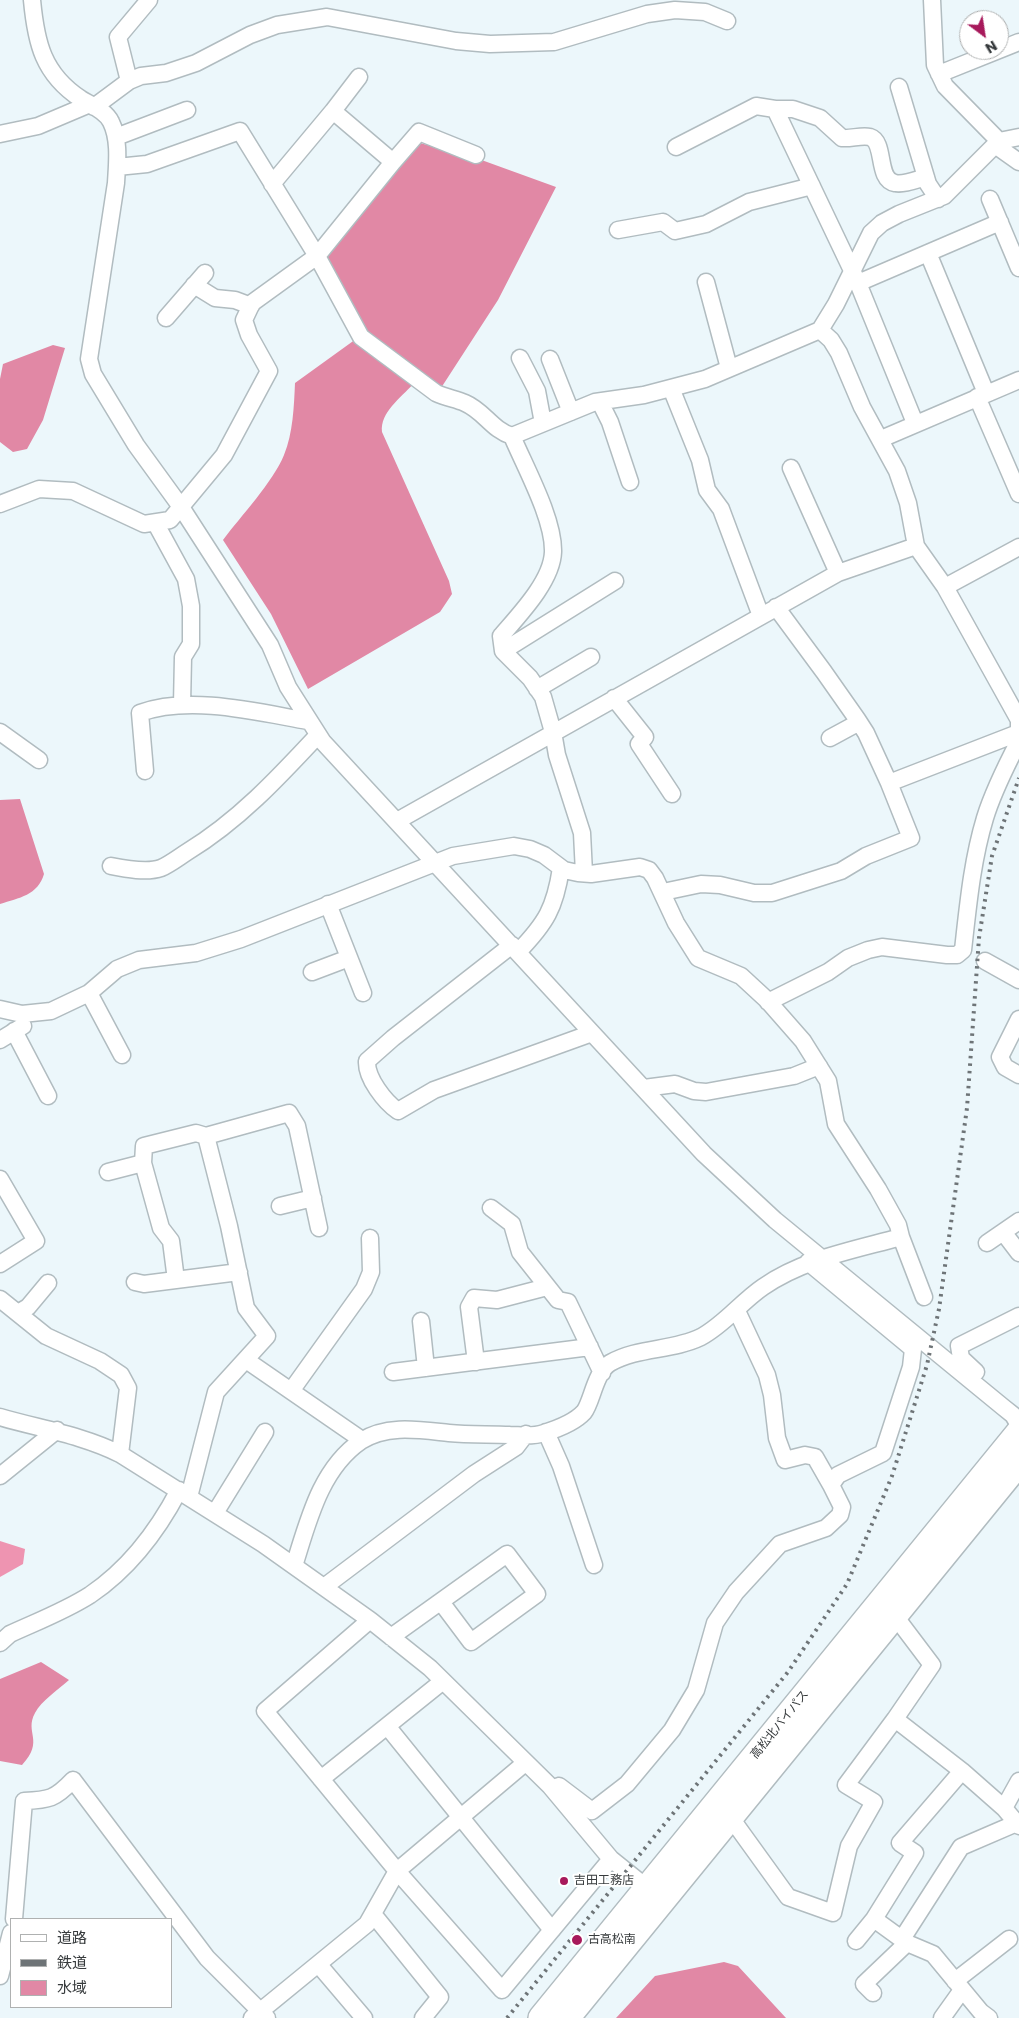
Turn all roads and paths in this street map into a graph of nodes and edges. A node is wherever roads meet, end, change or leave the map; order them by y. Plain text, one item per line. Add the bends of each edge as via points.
1 (32, 0) edge
2 (149, 0) edge
3 (932, 0) edge
4 (727, 21) dead end
5 (1019, 42) edge
6 (939, 74) junction
7 (359, 77) dead end
8 (129, 81) junction
9 (899, 87) dead end
10 (92, 106) junction
11 (775, 109) junction
12 (186, 110) dead end
13 (332, 111) junction
14 (0, 134) edge
15 (116, 137) junction
16 (1019, 137) edge
17 (997, 143) junction
18 (676, 147) dead end
19 (476, 155) dead end
20 (393, 162) junction
21 (1019, 162) edge
22 (117, 167) junction
23 (926, 177) junction
24 (272, 184) junction
25 (812, 186) junction
26 (938, 199) junction
27 (990, 199) dead end
28 (1000, 222) junction
29 (618, 230) dead end
30 (928, 253) junction
31 (317, 256) junction
32 (1019, 268) edge
33 (855, 277) junction
34 (706, 282) dead end
35 (251, 306) junction
36 (166, 318) dead end
37 (820, 330) junction
38 (520, 358) dead end
39 (550, 359) dead end
40 (729, 368) junction
41 (1019, 380) edge
42 (671, 388) junction
43 (982, 395) junction
44 (600, 402) junction
45 (571, 412) junction
46 (544, 423) junction
47 (915, 423) junction
48 (512, 436) junction
49 (881, 438) junction
50 (791, 468) dead end
51 (630, 482) dead end
52 (1019, 494) edge
53 (0, 504) edge
54 (180, 507) junction
55 (156, 524) junction
56 (916, 546) junction
57 (1019, 547) edge
58 (838, 574) junction
59 (615, 581) dead end
60 (944, 587) junction
61 (776, 607) junction
62 (761, 616) junction
63 (503, 651) junction
64 (591, 657) dead end
65 (537, 689) junction
66 (614, 698) junction
67 (182, 705) junction
68 (857, 720) junction
69 (308, 721) junction
70 (0, 732) edge
71 (553, 732) junction
72 (318, 735) junction
73 (830, 738) dead end
74 (1018, 739) edge
75 (39, 760) dead end
76 (144, 771) dead end
77 (889, 783) junction
78 (672, 794) dead end
79 (397, 821) junction
80 (435, 862) junction
81 (111, 866) dead end
82 (561, 868) junction
83 (584, 873) junction
84 (663, 892) junction
85 (328, 904) junction
86 (515, 949) junction
87 (349, 958) junction
88 (985, 962) dead end
89 (312, 972) dead end
90 (1019, 980) edge
91 (89, 993) junction
92 (363, 993) dead end
93 (768, 1002) junction
94 (0, 1010) edge
95 (35, 1013) junction
96 (1019, 1020) edge
97 (592, 1033) junction
98 (7, 1036) edge
99 (122, 1055) dead end
100 (819, 1066) junction
101 (1019, 1074) edge
102 (644, 1088) junction
103 (48, 1096) dead end
104 (206, 1136) junction
105 (142, 1163) junction
106 (108, 1172) dead end
107 (0, 1179) edge
108 (313, 1198) junction
109 (280, 1206) dead end
110 (491, 1208) dead end
111 (1019, 1220) edge
112 (319, 1228) dead end
113 (1003, 1232) junction
114 (901, 1237) junction
115 (370, 1238) dead end
116 (987, 1243) dead end
117 (1019, 1253) edge
118 (815, 1261) junction
119 (0, 1264) edge
120 (239, 1272) junction
121 (176, 1280) junction
122 (135, 1282) dead end
123 (48, 1283) dead end
124 (548, 1287) junction
125 (924, 1297) dead end
126 (0, 1299) edge
127 (737, 1311) junction
128 (18, 1313) junction
129 (1019, 1316) edge
130 (421, 1321) dead end
131 (590, 1347) junction
132 (246, 1360) junction
133 (476, 1362) junction
134 (426, 1368) junction
135 (393, 1372) dead end
136 (602, 1373) junction
137 (290, 1391) junction
138 (0, 1417) edge
139 (1017, 1424) edge
140 (57, 1430) junction
141 (265, 1432) dead end
142 (546, 1432) junction
143 (526, 1434) junction
144 (362, 1440) junction
145 (120, 1454) junction
146 (1019, 1463) edge
147 (0, 1476) edge
148 (831, 1486) junction
149 (184, 1494) junction
150 (215, 1513) junction
151 (594, 1565) dead end
152 (294, 1566) junction
153 (324, 1587) junction
154 (441, 1602) junction
155 (894, 1616) junction
156 (370, 1620) junction
157 (391, 1637) junction
158 (0, 1643) edge
159 (443, 1681) junction
160 (895, 1718) junction
161 (387, 1726) junction
162 (525, 1763) junction
163 (962, 1771) junction
164 (321, 1779) junction
165 (1019, 1782) edge
166 (550, 1786) junction
167 (1004, 1808) junction
168 (461, 1817) junction
169 (730, 1818) junction
170 (1018, 1823) edge
171 (611, 1859) junction
172 (397, 1871) junction
173 (647, 1888) junction
174 (373, 1914) junction
175 (14, 1918) edge
176 (874, 1919) junction
177 (552, 1930) junction
178 (10, 1937) edge
179 (1009, 1939) dead end
180 (856, 1941) dead end
181 (905, 1941) junction
182 (319, 1965) junction
183 (0, 1976) edge
184 (959, 1986) junction
185 (873, 1993) dead end
186 (260, 2016) edge
187 (364, 2018) edge
188 (423, 2018) edge
189 (541, 2018) edge
190 (567, 2018) edge
191 (942, 2018) edge
192 (989, 2018) edge

1 - 10 street via 40,52 66,89
2 - 8 street via 118,37
3 - 6 street via 935,65
4 - 8 street via 705,12 675,10 647,14 554,42 490,44 456,41 327,17 277,25 250,35 196,64
5 - 6 street
6 - 17 street via 945,86
7 - 13 street
8 - 10 street
9 - 23 street
10 - 14 street via 38,126
10 - 15 street via 111,121
11 - 18 street via 756,106 696,145
11 - 23 street via 793,110 820,118 842,138 870,137 875,141 886,175 896,184
11 - 25 street
12 - 15 street
13 - 20 street
13 - 24 street
15 - 22 street
16 - 17 street
17 - 21 street
17 - 26 street
19 - 20 street via 419,132
20 - 31 street
22 - 24 street via 146,164 240,131
22 - 54 street via 89,359 93,374 136,445
23 - 26 street
24 - 31 street
25 - 29 street via 749,202 706,224 675,231 663,222
25 - 33 street
26 - 33 street via 882,223 871,234
27 - 28 street
28 - 30 street
28 - 32 street
30 - 33 street
30 - 43 street
31 - 35 street
31 - 48 street via 361,337 436,393 464,402 500,432
33 - 37 street
33 - 47 street
34 - 40 street
35 - 36 street via 216,298 199,279
35 - 54 street via 244,320 269,370 224,455
37 - 40 street
37 - 49 street via 839,353 862,407
38 - 46 street via 537,391
39 - 45 street
40 - 42 street via 705,379
41 - 43 street
42 - 44 street via 644,396
42 - 62 street via 700,460 706,490 721,509
43 - 47 street
43 - 52 street
44 - 45 street
44 - 51 street
45 - 46 street
46 - 48 street
47 - 49 street
48 - 63 street via 545,514 553,553 546,574 531,600 501,636
49 - 56 street via 903,484
50 - 58 street
53 - 55 street via 39,489 73,491 144,524
54 - 55 street via 170,520
54 - 69 street via 270,645 288,687
55 - 67 street via 186,579 191,606 191,644 183,658
56 - 58 street
56 - 60 street
57 - 60 street
58 - 61 street
59 - 63 street
60 - 74 street via 1019,720
61 - 62 street
61 - 68 street
62 - 66 street
63 - 65 street
64 - 65 street
65 - 71 street
66 - 71 street
66 - 78 street via 645,737 639,744
67 - 69 street via 242,709
67 - 76 street via 140,713
68 - 73 street via 854,726
68 - 77 street
69 - 72 street
70 - 75 street
71 - 79 street
71 - 83 street via 557,755 582,833
72 - 79 street
72 - 81 street via 274,783 222,829 194,848 160,868 128,870
74 - 77 street
74 - 93 street via 985,818 972,874 963,950 957,955 882,947 868,950
77 - 84 street via 911,838 866,856 841,871 772,893 701,884
79 - 80 street
80 - 82 street via 514,846 544,855
80 - 85 street
80 - 86 street
82 - 83 street
82 - 86 street via 552,909 535,935
83 - 84 street via 640,867 649,870
84 - 93 street via 676,923 698,958 741,976
85 - 87 street
85 - 91 street via 241,939 196,953 139,960 117,969
86 - 97 street
86 - 97 street via 393,1038 367,1061 366,1069 389,1104 398,1111 434,1090
87 - 89 street
87 - 92 street
88 - 90 street
91 - 95 street via 51,1011
91 - 99 street
93 - 100 street
94 - 95 street
95 - 98 street
96 - 101 street via 1000,1057 1005,1067
97 - 102 street
98 - 103 street
100 - 102 street via 794,1076 706,1092 675,1084
100 - 114 street via 828,1082 836,1124 878,1189
102 - 118 street via 704,1154
104 - 105 street via 196,1133 144,1146
104 - 108 street via 289,1113 297,1126
104 - 120 street
105 - 106 street
105 - 121 street via 161,1228 171,1241
107 - 119 street via 36,1241
108 - 109 street
108 - 112 street
110 - 124 street via 512,1224 520,1252
111 - 113 street
113 - 116 street
113 - 117 street
114 - 118 street
114 - 125 street
115 - 137 street via 371,1272 364,1288
118 - 127 street via 790,1270 761,1288
118 - 139 street
118 - 148 street via 913,1349 911,1367 884,1453 838,1475
120 - 121 street
120 - 132 street via 246,1308 267,1336
121 - 122 street
123 - 128 street via 28,1307
124 - 131 street via 558,1300 568,1302
124 - 133 street via 497,1300 474,1298 470,1307
126 - 128 street
127 - 136 street via 700,1337 628,1354 608,1364
127 - 148 street via 767,1375 777,1438 786,1460 805,1455 815,1457
128 - 145 street via 46,1336 100,1361 121,1375 128,1388
129 - 139 street via 959,1346 961,1358 1011,1405
130 - 134 street
131 - 133 street
131 - 136 street
132 - 137 street
132 - 149 street via 216,1392
133 - 134 street
134 - 135 street
136 - 142 street via 591,1390 584,1411 569,1423
137 - 144 street
138 - 140 street
139 - 173 highway, 高松北バイパス
140 - 145 street
140 - 147 street
141 - 150 street
142 - 143 street
142 - 151 street via 561,1466
143 - 144 street via 398,1430 382,1431
143 - 153 street via 516,1446
144 - 152 street via 343,1455 328,1478 314,1506
145 - 149 street
146 - 155 highway, 高松北バイパス
148 - 166 street via 842,1507 840,1515 826,1528 780,1544 736,1592 715,1623 696,1690 672,1730 627,1784 592,1811 559,1786
149 - 150 street
149 - 158 street via 144,1547 90,1595 10,1634
150 - 152 street
152 - 153 street
153 - 156 street
154 - 154 street via 507,1554 537,1594 471,1642
154 - 157 street
155 - 160 street via 932,1665
155 - 169 highway, 高松北バイパス
156 - 157 street
156 - 164 street via 265,1711
157 - 159 street
159 - 161 street
159 - 162 street
160 - 163 street
160 - 169 street via 846,1785 874,1802 849,1846 833,1913 788,1897
161 - 164 street
161 - 168 street
162 - 166 street
162 - 168 street
163 - 167 street
163 - 176 street via 900,1843 915,1853
164 - 172 street
165 - 167 street
166 - 171 street
167 - 170 street
168 - 172 street
168 - 177 street
169 - 190 highway, 高松北バイパス
170 - 181 street via 961,1847
171 - 173 street
171 - 177 street
172 - 174 street
172 - 177 street via 502,1990
173 - 189 highway, 高松北バイパス
174 - 182 street via 367,1924
174 - 188 street via 440,1997
175 - 186 street via 24,1801 49,1800 73,1780 207,1958
176 - 180 street
176 - 181 street
178 - 183 street
179 - 184 street
181 - 184 street via 933,1954
181 - 185 street via 864,1984
182 - 186 street
182 - 187 street
184 - 191 street
184 - 192 street

